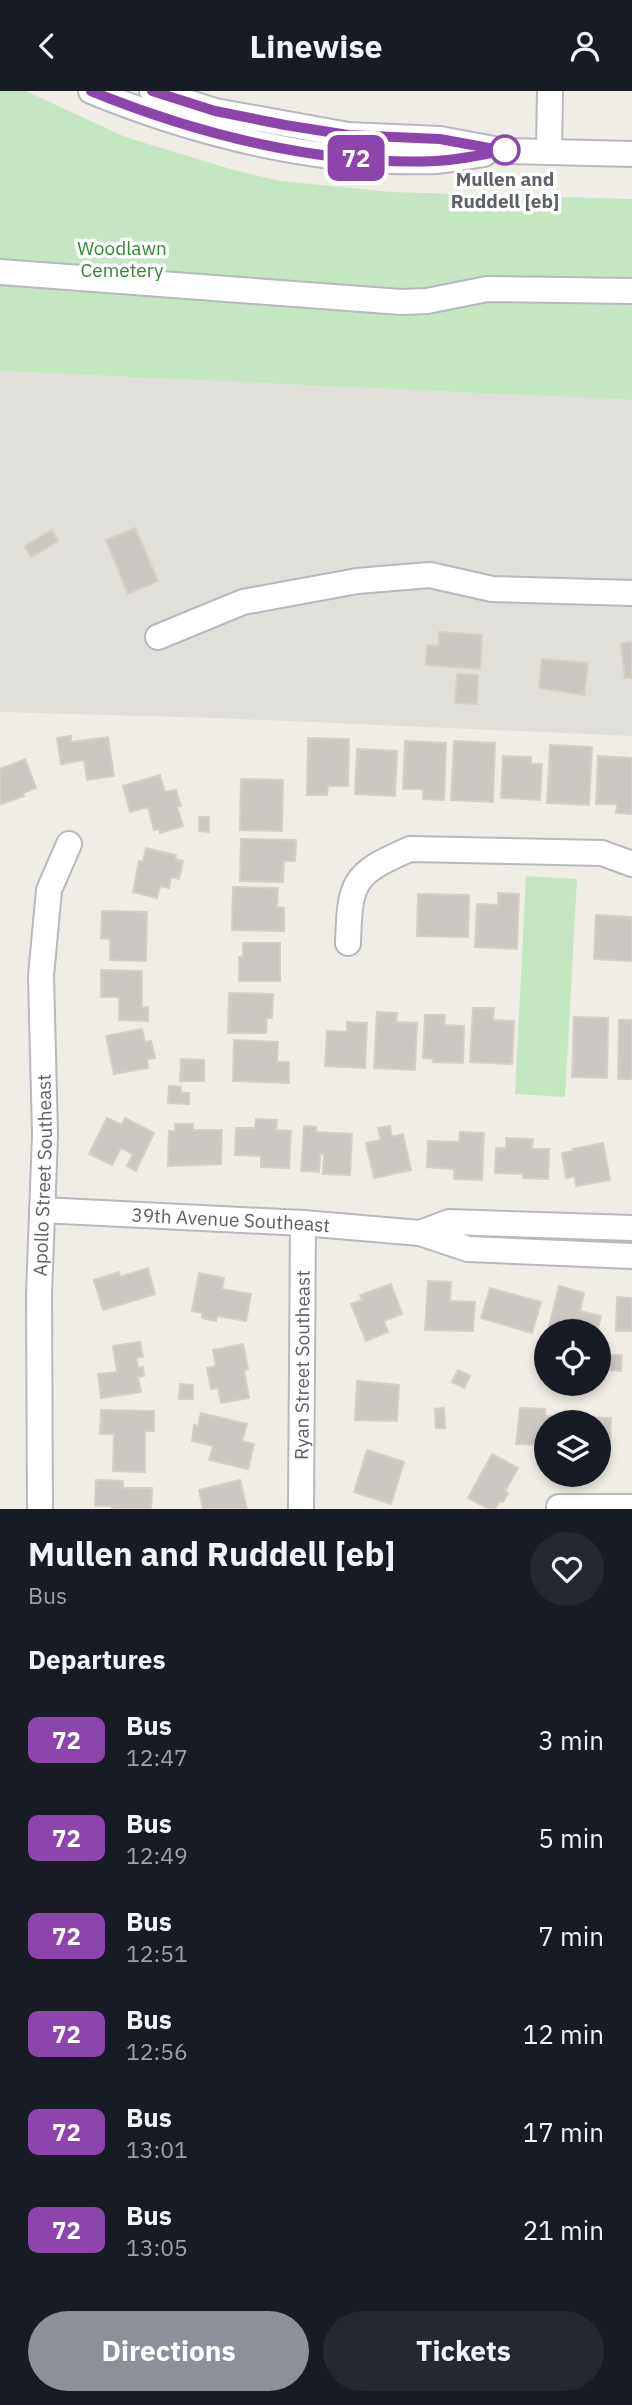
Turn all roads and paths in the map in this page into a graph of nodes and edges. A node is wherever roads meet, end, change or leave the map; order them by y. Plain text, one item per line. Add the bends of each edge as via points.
1 (91, 91) edge
2 (152, 91) edge
3 (550, 91) edge
4 (505, 151) junction
5 (549, 152) junction
6 (632, 154) edge
7 (0, 272) edge
8 (632, 291) edge
9 (632, 593) edge
10 (158, 637) dead end
11 (69, 844) dead end
12 (632, 864) edge
13 (348, 943) dead end
14 (42, 1210) junction
15 (303, 1223) junction
16 (632, 1228) edge
17 (420, 1233) junction
18 (632, 1256) edge
19 (559, 1507) dead end
20 (632, 1507) edge
21 (40, 1509) edge
22 (301, 1509) edge

1 - 4 street via 213,132 361,159 438,161
2 - 4 street via 215,111 285,125 348,135 440,139
3 - 5 street
4 - 5 street
5 - 6 street
7 - 8 street via 401,302 486,289
9 - 10 street via 492,589 430,575 358,581 243,602
11 - 14 street, Apollo Street Southeast via 49,890 41,976
12 - 13 street via 602,853 410,849 382,861 360,878 349,900
14 - 15 street, 39th Avenue Southeast
14 - 21 street, Apollo Street Southeast
15 - 17 street, 39th Avenue Southeast
15 - 22 street, Ryan Street Southeast
16 - 17 street, 39th Avenue Southeast via 449,1222
17 - 18 street, 39th Avenue Southeast via 468,1249
19 - 20 street

